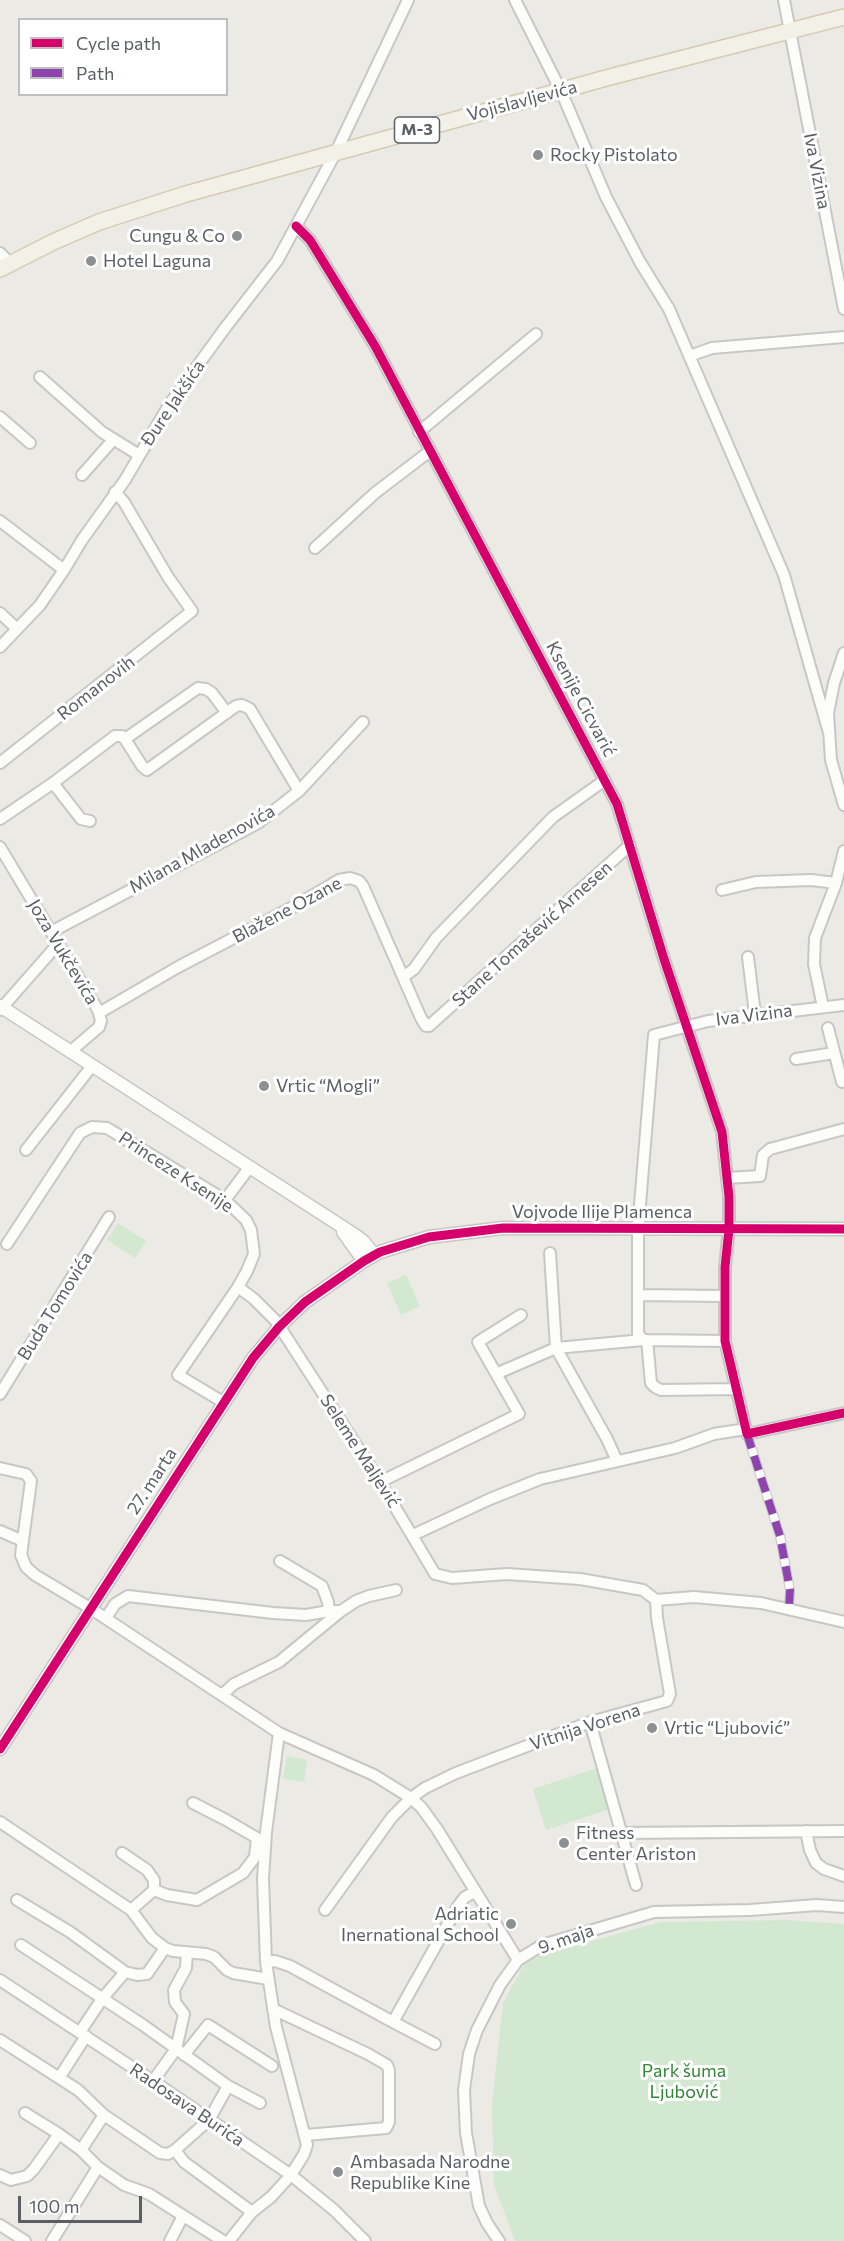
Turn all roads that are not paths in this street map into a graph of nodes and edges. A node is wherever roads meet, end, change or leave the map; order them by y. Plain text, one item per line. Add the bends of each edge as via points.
1 (408, 0) edge
2 (515, 0) edge
3 (784, 0) edge
4 (844, 17) edge
5 (790, 32) junction
6 (561, 92) junction
7 (336, 152) junction
8 (296, 226) junction
9 (3, 262) edge
10 (841, 274) edge
11 (844, 304) edge
12 (536, 334) dead end
13 (844, 337) edge
14 (689, 356) junction
15 (40, 377) dead end
16 (0, 417) edge
17 (419, 432) junction
18 (113, 440) junction
19 (30, 443) dead end
20 (430, 451) junction
21 (139, 455) junction
22 (82, 475) dead end
23 (115, 492) junction
24 (0, 521) edge
25 (315, 548) dead end
26 (64, 570) junction
27 (0, 613) edge
28 (16, 628) junction
29 (0, 647) edge
30 (844, 653) edge
31 (227, 713) junction
32 (363, 722) dead end
33 (829, 733) junction
34 (125, 739) junction
35 (0, 763) edge
36 (605, 780) junction
37 (53, 783) junction
38 (299, 791) junction
39 (844, 805) edge
40 (0, 819) edge
41 (90, 821) dead end
42 (630, 845) junction
43 (0, 847) edge
44 (844, 851) edge
45 (4, 861) edge
46 (836, 883) junction
47 (722, 890) dead end
48 (51, 932) junction
49 (58, 944) junction
50 (748, 957) dead end
51 (403, 977) junction
52 (844, 1005) edge
53 (823, 1007) junction
54 (1, 1008) edge
55 (99, 1013) junction
56 (755, 1014) junction
57 (434, 1022) joint
58 (686, 1027) junction
59 (828, 1028) dead end
60 (837, 1050) edge
61 (70, 1051) junction
62 (796, 1059) dead end
63 (92, 1066) junction
64 (842, 1082) dead end
65 (844, 1129) edge
66 (26, 1150) dead end
67 (249, 1168) junction
68 (727, 1178) junction
69 (225, 1200) junction
70 (109, 1217) dead end
71 (638, 1229) junction
72 (729, 1229) junction
73 (844, 1230) edge
74 (7, 1244) dead end
75 (550, 1253) dead end
76 (369, 1258) junction
77 (238, 1287) junction
78 (638, 1295) junction
79 (724, 1296) junction
80 (521, 1315) dead end
81 (279, 1327) junction
82 (645, 1340) junction
83 (725, 1341) junction
84 (556, 1348) junction
85 (498, 1373) junction
86 (735, 1389) junction
87 (0, 1394) edge
88 (223, 1402) junction
89 (844, 1413) edge
90 (746, 1432) junction
91 (617, 1461) junction
92 (0, 1468) edge
93 (380, 1482) junction
94 (0, 1531) edge
95 (413, 1535) junction
96 (23, 1541) junction
97 (280, 1561) dead end
98 (396, 1590) dead end
99 (657, 1600) junction
100 (90, 1608) junction
101 (789, 1608) junction
102 (329, 1611) junction
103 (341, 1611) junction
104 (306, 1615) junction
105 (106, 1618) junction
106 (844, 1622) edge
107 (313, 1636) junction
108 (223, 1694) junction
109 (590, 1722) junction
110 (279, 1733) junction
111 (0, 1749) edge
112 (411, 1798) junction
113 (193, 1803) dead end
114 (0, 1822) edge
115 (806, 1831) junction
116 (844, 1831) edge
117 (622, 1833) junction
118 (261, 1837) junction
119 (122, 1853) dead end
120 (844, 1876) edge
121 (636, 1885) dead end
122 (154, 1890) junction
123 (475, 1892) junction
124 (17, 1900) dead end
125 (844, 1907) edge
126 (131, 1910) junction
127 (325, 1910) dead end
128 (21, 1944) dead end
129 (165, 1948) junction
130 (188, 1952) junction
131 (518, 1960) junction
132 (266, 1962) junction
133 (125, 1972) junction
134 (268, 1979) junction
135 (0, 1980) edge
136 (102, 1999) junction
137 (273, 2009) junction
138 (393, 2022) junction
139 (82, 2034) junction
140 (0, 2040) edge
141 (435, 2044) dead end
142 (180, 2052) junction
143 (272, 2066) dead end
144 (59, 2078) junction
145 (153, 2081) junction
146 (228, 2086) junction
147 (260, 2103) dead end
148 (25, 2113) dead end
149 (104, 2115) junction
150 (208, 2120) junction
151 (59, 2134) junction
152 (306, 2135) junction
153 (81, 2150) junction
154 (175, 2150) junction
155 (98, 2167) junction
156 (291, 2175) junction
157 (1, 2177) edge
158 (252, 2212) junction
159 (183, 2216) junction
160 (0, 2225) edge
161 (363, 2240) edge
162 (26, 2241) edge
163 (52, 2241) edge
164 (170, 2241) edge
165 (223, 2241) edge
166 (229, 2241) edge
167 (499, 2241) edge

1 - 7 street, Đure Jakšića
2 - 6 street
3 - 5 street, Iva Vizina
4 - 5 main road, Vojislavljevića / M-3
5 - 6 main road, Vojislavljevića / M-3
5 - 10 street, Iva Vizina
6 - 7 main road, Vojislavljevića / M-3
6 - 14 street via 606,197 669,309
7 - 8 street, Đure Jakšića
7 - 9 main road, Vojislavljevića / M-3 via 99,222
8 - 17 street, Ksenije Cicvarić via 310,240 363,326
8 - 21 street, Đure Jakšića via 277,261 169,405
10 - 11 street, Iva Vizina
12 - 17 street
13 - 14 street via 712,348
14 - 33 street via 784,575
15 - 18 street
16 - 19 street
17 - 20 street, Ksenije Cicvarić
18 - 21 street
18 - 22 street
20 - 25 street via 375,493
20 - 36 street, Ksenije Cicvarić
21 - 23 street, Đure Jakšića
23 - 26 street, Đure Jakšića
23 - 35 street, Romanovih via 192,611
24 - 26 street
26 - 28 street, Đure Jakšića via 40,604
27 - 28 street
28 - 29 street, Đure Jakšića
30 - 33 street via 828,713
31 - 34 street via 212,693 198,688
31 - 34 street via 147,770
31 - 38 street via 242,705 250,709
32 - 38 street, Milana Mladenovića
33 - 39 street via 835,779
34 - 37 street via 115,736
36 - 42 street, Ksenije Cicvarić
36 - 51 street via 553,817
37 - 40 street
37 - 41 street via 81,819
38 - 48 street, Milana Mladenovića via 258,823
42 - 57 street, Stane Tomašević Arnesen
42 - 58 street, Ksenije Cicvarić
43 - 45 street, Joza Vukčevića
44 - 46 street
45 - 48 street, Joza Vukčevića
46 - 47 street via 756,882
46 - 53 street via 814,944 813,964
48 - 49 street, Joza Vukčevića
49 - 54 street
49 - 55 street, Joza Vukčevića
50 - 56 street
51 - 55 street, Blažene Ozane via 363,886 356,879 346,878
51 - 57 street, Blažene Ozane via 424,1024
52 - 53 street, Iva Vizina
53 - 56 street, Iva Vizina
54 - 61 street
55 - 61 street, Joza Vukčevića via 98,1029
56 - 58 street, Iva Vizina
58 - 68 street, Ksenije Cicvarić via 722,1132
58 - 71 street, Iva Vizina via 654,1035
59 - 60 street
60 - 62 street
60 - 64 street
61 - 63 street
63 - 66 street
63 - 67 street
65 - 68 street via 770,1149 763,1155 760,1176
67 - 69 street
67 - 76 street via 364,1242
68 - 72 street, Ksenije Cicvarić
69 - 74 street, Princeze Ksenije via 107,1128 92,1127 80,1133
69 - 77 street, Princeze Ksenije via 246,1220 253,1242 254,1254
70 - 87 street, Buda Tomovića
71 - 72 street, Vojvode Ilije Plamenca
71 - 76 street, Vojvode Ilije Plamenca via 468,1231 402,1244
71 - 78 street
72 - 73 street, Vojvode Ilije Plamenca
72 - 79 street, Ksenije Cicvarić
75 - 84 street
76 - 81 street, 27. marta via 312,1296
77 - 81 street
77 - 88 street, Princeze Ksenije via 178,1374
78 - 79 street
78 - 82 street via 638,1334
79 - 83 street
80 - 85 street via 478,1342
81 - 88 street, 27. marta
81 - 93 street, Seleme Maljević
82 - 83 street
82 - 84 street
82 - 86 street via 655,1388
83 - 86 street
84 - 85 street
84 - 91 street
85 - 93 street via 519,1414
86 - 90 street
88 - 100 street, 27. marta
89 - 90 street
90 - 91 street via 714,1434 675,1448
90 - 101 street via 780,1536 790,1590
91 - 95 street via 530,1483
92 - 96 street via 26,1474 31,1480
93 - 95 street, Seleme Maljević
94 - 96 street
95 - 99 street, Seleme Maljević via 432,1572 439,1576 507,1574 580,1579 643,1590
96 - 100 street via 22,1562 35,1575
97 - 102 street via 322,1586
98 - 103 street via 369,1596
99 - 101 street via 694,1597
99 - 109 street, Vitnija Vorena via 669,1699
100 - 105 street
100 - 111 street, 27. marta
101 - 106 street
102 - 103 street
102 - 104 street
103 - 107 street
104 - 105 street via 133,1596 119,1599
104 - 107 street
105 - 108 street
107 - 108 street via 279,1662 234,1684
108 - 110 street
109 - 112 street, Vitnija Vorena via 456,1773
109 - 117 street
110 - 112 street via 374,1775
110 - 118 street
112 - 123 street via 437,1829
112 - 127 street, Vitnija Vorena via 392,1817
113 - 118 street
114 - 126 street
115 - 116 street
115 - 117 street
115 - 120 street via 816,1863
117 - 121 street
118 - 122 street via 248,1869 204,1897 188,1899
118 - 132 street
119 - 122 street via 152,1876
122 - 126 street
123 - 131 street
123 - 138 street via 458,1906
124 - 133 street
125 - 131 street, 9. maja via 654,1912 542,1945
126 - 129 street via 152,1938
128 - 136 street
129 - 130 street
129 - 133 street via 147,1974
130 - 134 street via 214,1957 233,1973
130 - 142 street via 186,1968 174,1989 175,2002 184,2014
131 - 167 street, 9. maja via 477,2030 464,2090 466,2133 477,2196 482,2215
132 - 134 street
132 - 138 street via 290,1966
133 - 136 street
134 - 137 street
135 - 139 street, Radosava Burića
136 - 139 street
136 - 142 street
137 - 152 street
137 - 152 street via 368,2054 389,2070 386,2128
138 - 141 street
139 - 144 street
139 - 145 street, Radosava Burića
140 - 144 street
142 - 143 street via 208,2025
142 - 145 street
142 - 146 street
144 - 149 street
145 - 150 street, Radosava Burića
146 - 147 street
146 - 150 street
148 - 151 street
149 - 153 street
149 - 154 street via 160,2153
150 - 154 street
150 - 156 street, Radosava Burića
151 - 153 street
151 - 157 street via 27,2176 10,2180
152 - 156 street via 304,2154
153 - 155 street
154 - 158 street via 184,2162
155 - 159 street
155 - 163 street
156 - 158 street
156 - 161 street, Radosava Burića
158 - 166 street
159 - 164 street
159 - 165 street
160 - 162 street

